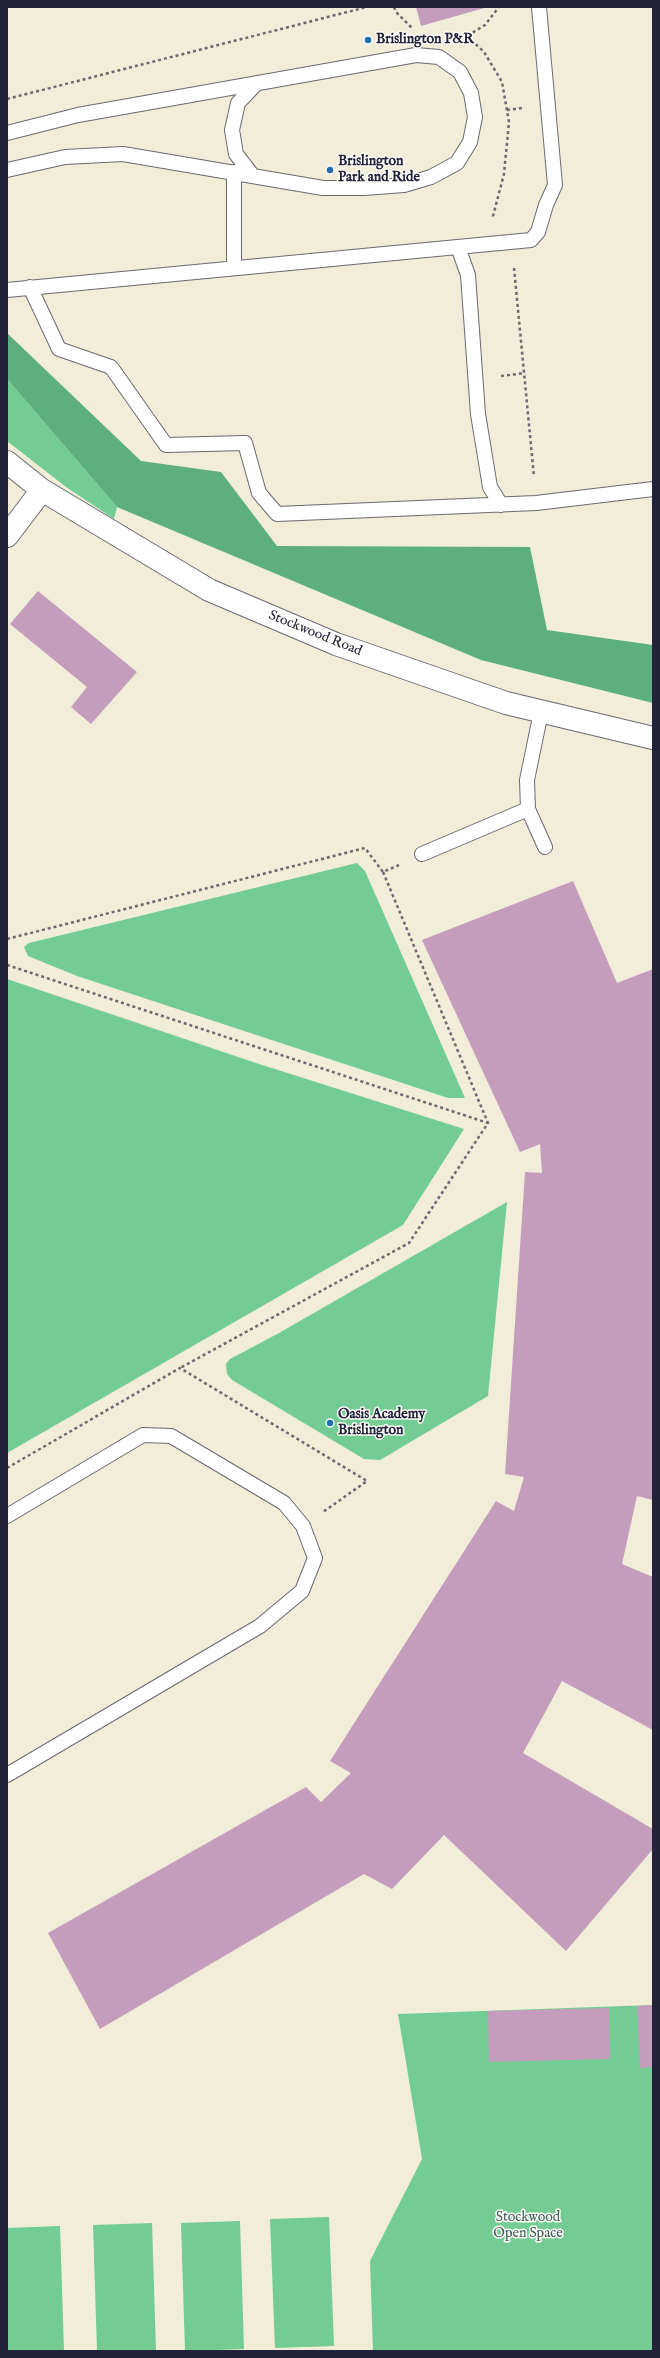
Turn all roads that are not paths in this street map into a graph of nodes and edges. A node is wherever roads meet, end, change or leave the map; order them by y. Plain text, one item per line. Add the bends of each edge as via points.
1 (539, 7) edge
2 (256, 84) junction
3 (7, 133) edge
4 (7, 170) edge
5 (234, 172) junction
6 (253, 176) junction
7 (458, 248) junction
8 (234, 268) junction
9 (30, 287) junction
10 (7, 290) edge
11 (7, 462) edge
12 (42, 490) junction
13 (653, 490) edge
14 (502, 505) junction
15 (7, 536) edge
16 (541, 712) junction
17 (653, 738) edge
18 (528, 808) junction
19 (545, 846) dead end
20 (422, 854) road end
21 (7, 1516) edge
22 (7, 1775) edge

1 - 7 lane via 555,185 538,232 531,240
2 - 3 lane via 78,115
2 - 6 lane via 238,103 232,130 236,154
2 - 6 lane via 416,55 439,57 460,72 471,93 475,117 470,142 457,163 431,177 404,185 323,188
4 - 5 lane via 65,156 123,154
5 - 6 lane
5 - 8 lane
7 - 8 lane
7 - 14 lane via 468,275 478,414 490,487
8 - 9 lane
9 - 10 lane
9 - 14 lane via 59,349 111,367 166,446 245,443 259,493 277,514
11 - 12 street, Stockwood Road
12 - 15 street
12 - 16 street, Stockwood Road via 209,590 336,644 506,703
13 - 14 lane
16 - 17 street, Stockwood Road
16 - 18 lane via 527,780
18 - 19 lane
18 - 20 lane
21 - 22 lane via 143,1435 171,1436 284,1504 303,1526 315,1558 302,1591 260,1626

